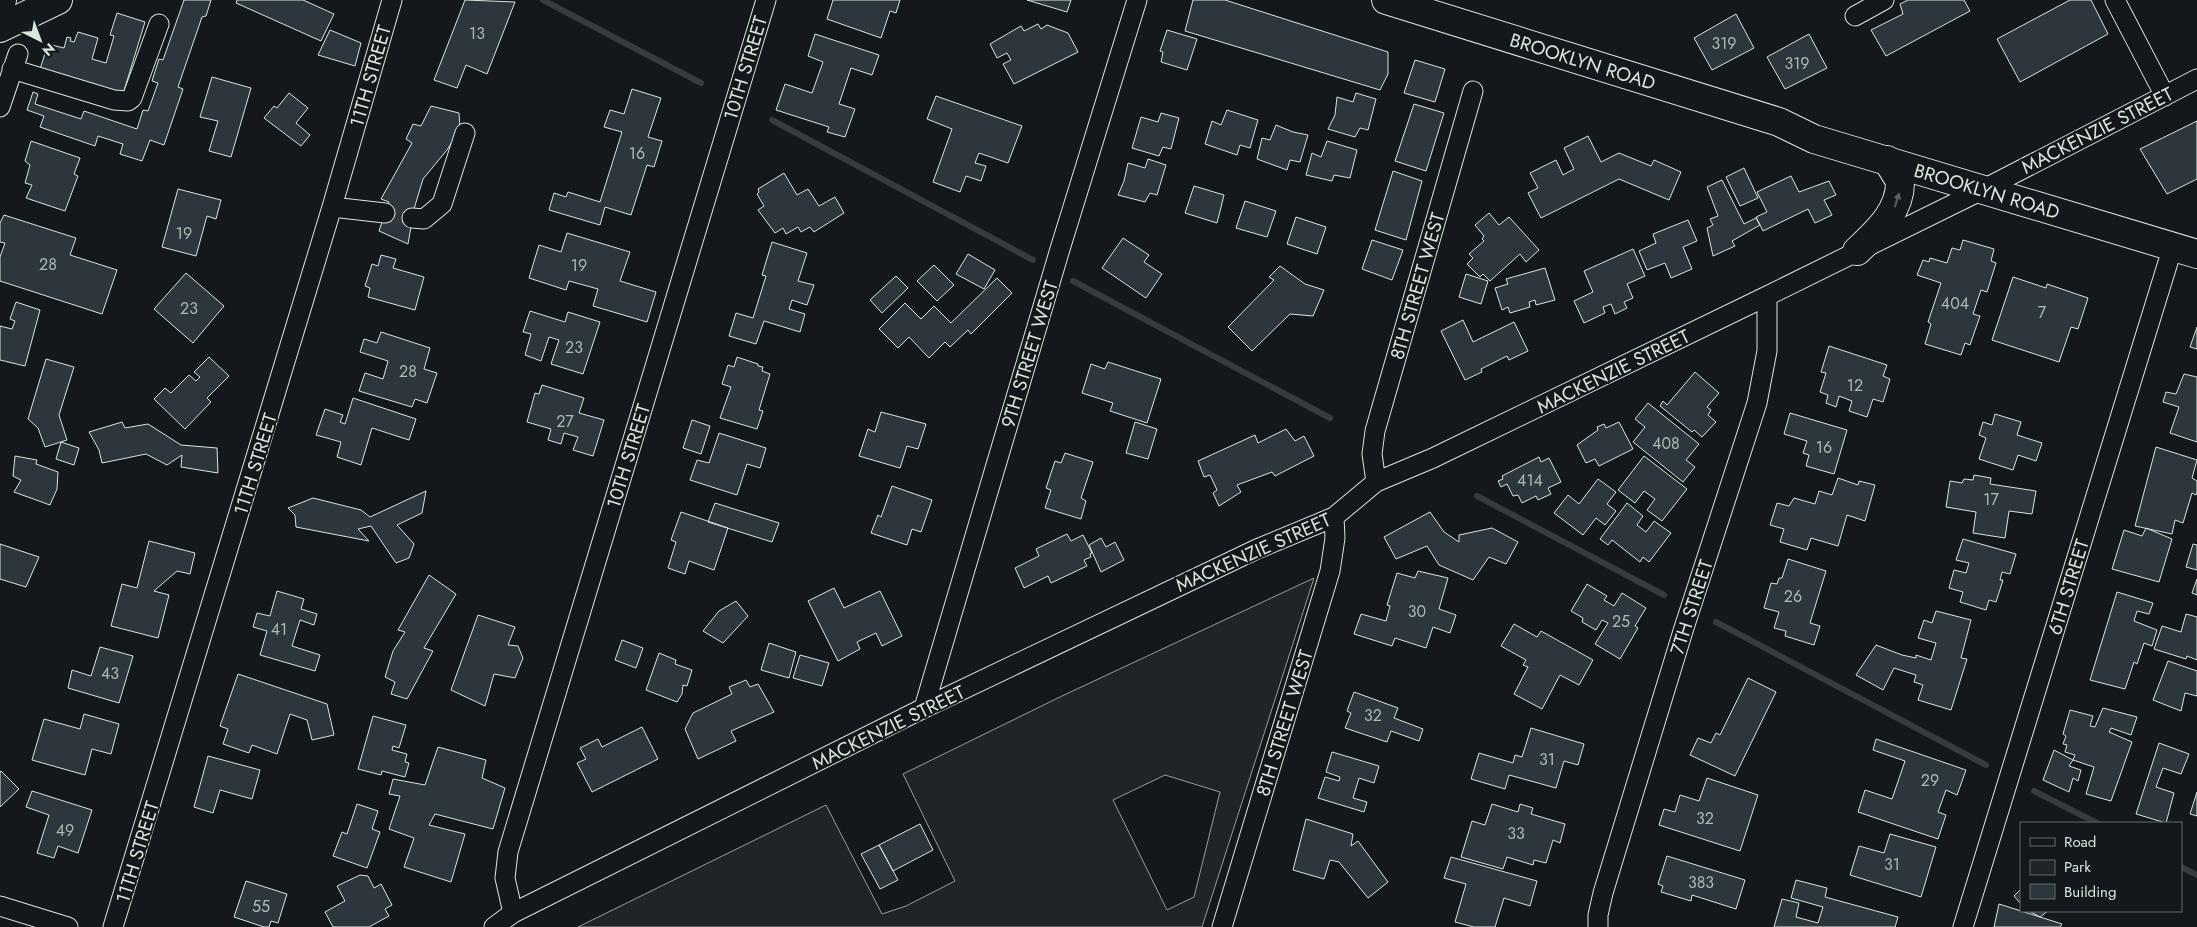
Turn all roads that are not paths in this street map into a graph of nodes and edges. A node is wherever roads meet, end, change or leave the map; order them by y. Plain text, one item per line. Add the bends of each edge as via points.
1 (58, 0) edge
2 (392, 0) edge
3 (766, 0) edge
4 (1137, 0) edge
5 (1386, 0) edge
6 (1884, 0) edge
7 (2116, 0) edge
8 (1854, 16) dead end
9 (159, 24) dead end
10 (0, 28) edge
11 (2197, 79) edge
12 (1473, 91) dead end
13 (2165, 96) junction
14 (0, 107) edge
15 (1779, 122) junction
16 (465, 133) dead end
17 (1887, 160) junction
18 (2008, 176) junction
19 (1984, 189) junction
20 (332, 207) junction
21 (385, 213) tunnel mouth
22 (412, 218) tunnel mouth
23 (2189, 247) edge
24 (1857, 251) junction
25 (1767, 296) junction
26 (1376, 482) junction
27 (1334, 517) junction
28 (924, 708) junction
29 (0, 906) edge
30 (514, 914) junction
31 (1602, 923) edge
32 (68, 927) edge
33 (113, 927) edge
34 (494, 927) edge
35 (1222, 927) edge
36 (1963, 927) edge

1 - 10 main road
2 - 20 street, 11TH STREET
3 - 30 street, 10TH STREET via 508,852 505,878
4 - 28 street, 9TH STREET WEST
5 - 15 main road, BROOKLYN ROAD
6 - 8 street
7 - 13 street
9 - 14 street via 132,98 128,101 114,100 15,62
11 - 13 street, MACKENZIE STREET
12 - 26 street, 8TH STREET WEST via 1375,431 1372,454
13 - 18 street, MACKENZIE STREET
15 - 17 main road, BROOKLYN ROAD via 1814,139
15 - 18 main road, BROOKLYN ROAD via 1818,123
16 - 22 street via 442,204 424,219
17 - 19 main road, BROOKLYN ROAD
24 -> 17 main road via 1877,232 1897,203 1900,181
18 - 19 street, MACKENZIE STREET
18 - 23 main road, BROOKLYN ROAD
19 - 23 main road, BROOKLYN ROAD
19 - 24 street, MACKENZIE STREET
20 - 21 street
20 - 33 street, 11TH STREET
23 - 36 street, 6TH STREET
24 - 25 street, MACKENZIE STREET
25 - 26 street, MACKENZIE STREET via 1433,458
25 - 31 street, 7TH STREET via 1767,351 1757,403 1684,631
26 - 27 street, MACKENZIE STREET
27 - 28 street, MACKENZIE STREET via 1257,549
27 - 35 street, 8TH STREET WEST via 1335,538 1330,571
28 - 30 street, MACKENZIE STREET
29 - 32 street
30 - 34 street, MACKENZIE STREET

